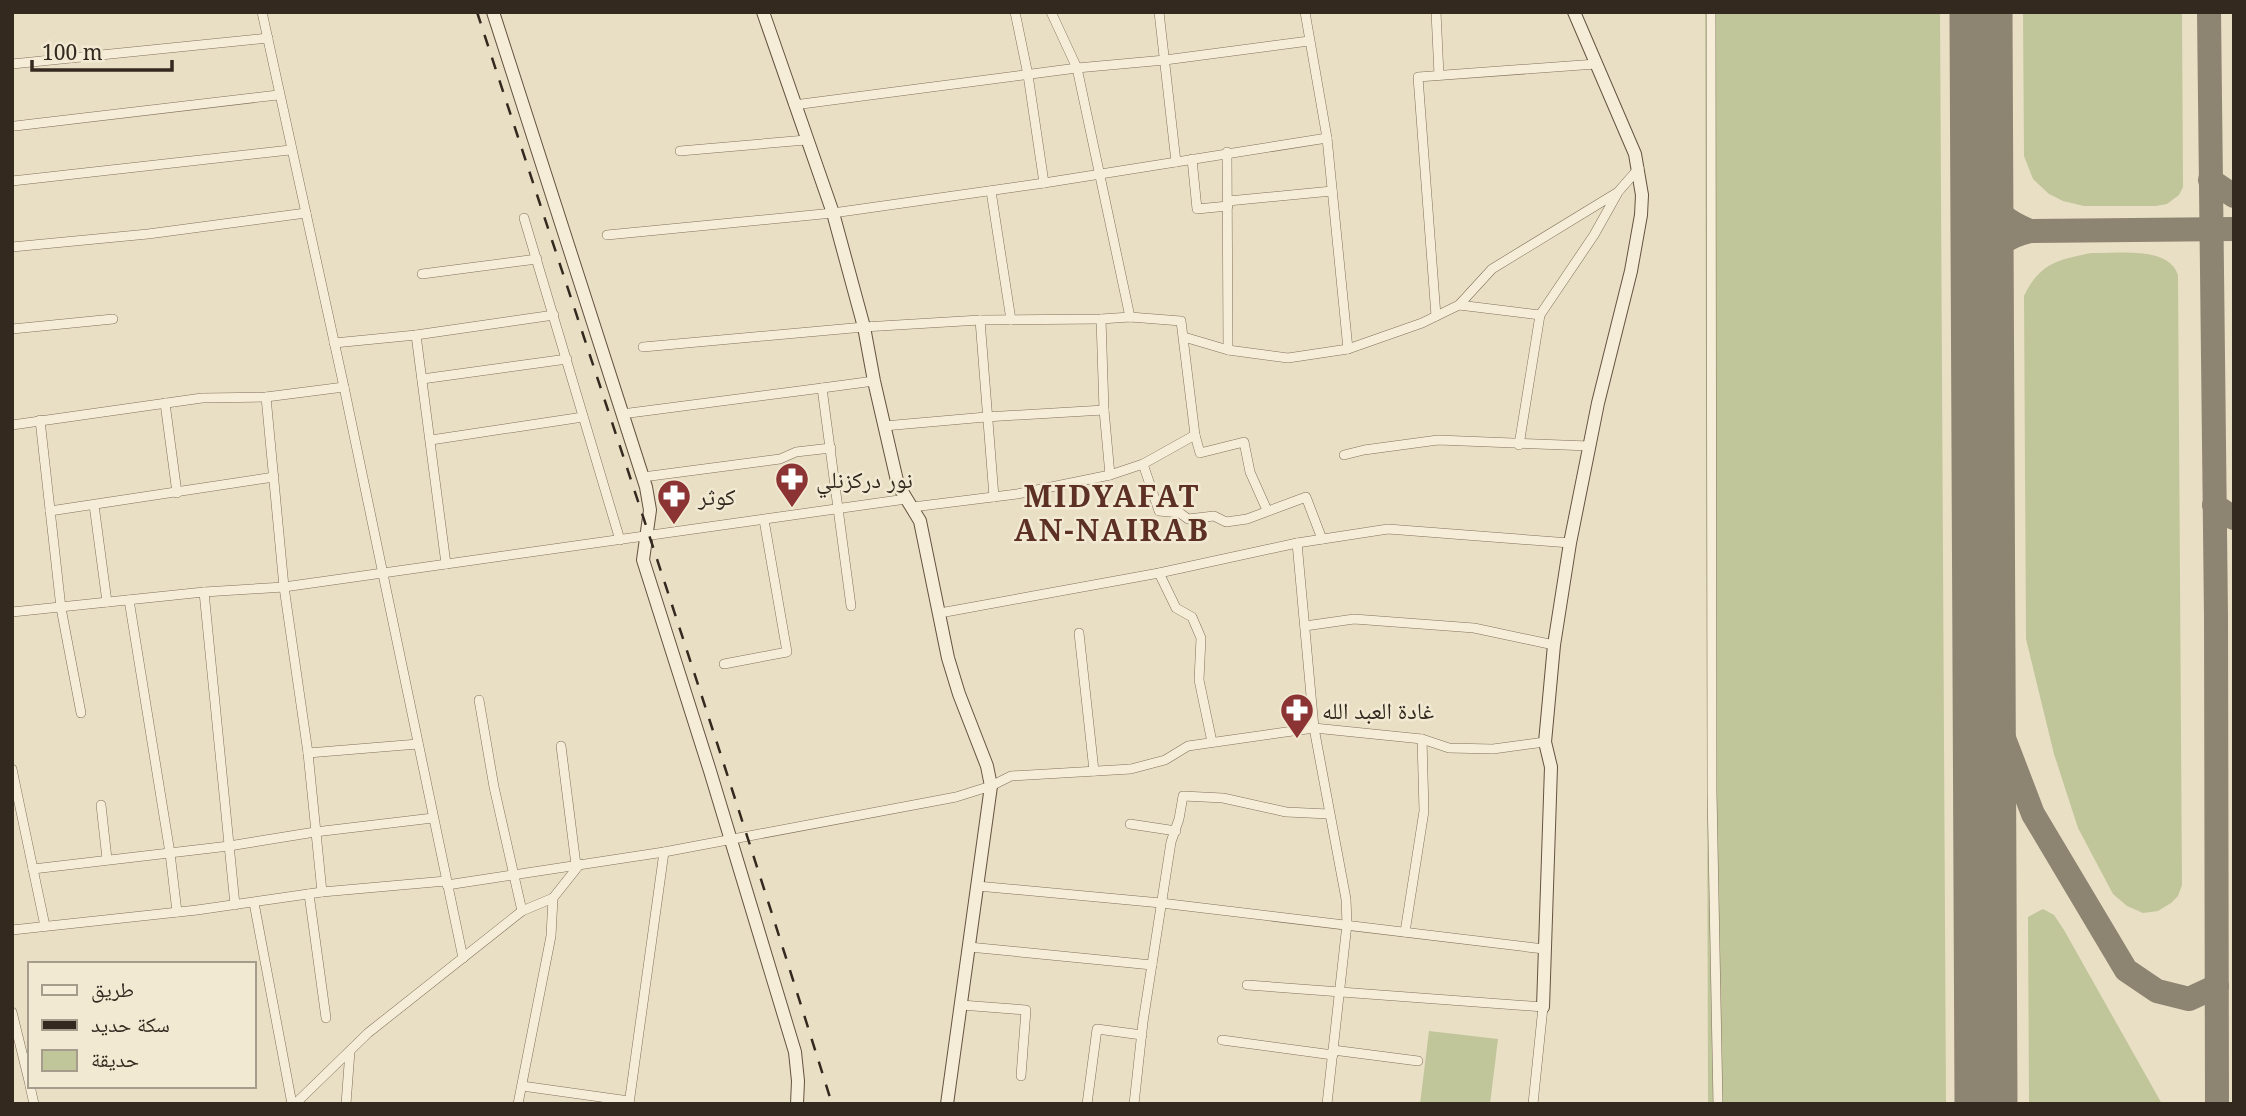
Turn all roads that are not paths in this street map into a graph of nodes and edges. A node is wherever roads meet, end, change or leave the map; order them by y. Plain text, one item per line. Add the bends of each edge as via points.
1 (261, 12) edge
2 (493, 12) edge
3 (763, 12) edge
4 (1015, 12) edge
5 (1051, 12) edge
6 (1160, 12) edge
7 (1305, 12) edge
8 (1436, 12) edge
9 (1574, 12) edge
10 (1711, 12) edge
11 (268, 38) junction
12 (1309, 41) junction
13 (1165, 60) junction
14 (12, 64) edge
15 (1596, 64) junction
16 (1077, 68) junction
17 (1028, 75) junction
18 (1438, 75) junction
19 (278, 95) junction
20 (794, 105) junction
21 (15, 126) dead end
22 (1327, 138) junction
23 (806, 140) junction
24 (290, 150) junction
25 (680, 151) dead end
26 (1227, 152) junction
27 (1192, 159) junction
28 (1176, 162) junction
29 (1639, 168) junction
30 (1099, 174) junction
31 (12, 181) edge
32 (1044, 183) junction
33 (991, 191) junction
34 (1332, 191) junction
35 (1618, 192) junction
36 (1228, 204) junction
37 (833, 212) junction
38 (306, 214) junction
39 (524, 218) dead end
40 (607, 235) dead end
41 (12, 247) edge
42 (537, 259) junction
43 (422, 274) dead end
44 (1459, 305) junction
45 (554, 315) junction
46 (1540, 315) junction
47 (1436, 316) junction
48 (1130, 317) junction
49 (113, 319) dead end
50 (1101, 319) junction
51 (980, 320) junction
52 (1011, 320) junction
53 (864, 327) junction
54 (12, 329) edge
55 (416, 335) junction
56 (1184, 337) junction
57 (334, 343) junction
58 (642, 346) dead end
59 (1348, 349) junction
60 (1228, 350) junction
61 (567, 359) junction
62 (422, 379) junction
63 (874, 381) junction
64 (344, 387) junction
65 (822, 388) junction
66 (266, 397) junction
67 (165, 403) junction
68 (1104, 410) junction
69 (622, 414) junction
70 (986, 416) junction
71 (583, 418) junction
72 (40, 420) junction
73 (12, 425) edge
74 (884, 426) junction
75 (1195, 435) junction
76 (430, 440) junction
77 (1519, 445) junction
78 (1589, 446) junction
79 (831, 447) junction
80 (1344, 455) dead end
81 (1143, 464) junction
82 (1110, 475) junction
83 (274, 477) junction
84 (643, 477) junction
85 (177, 493) junction
86 (993, 497) junction
87 (909, 503) junction
88 (94, 505) junction
89 (838, 509) junction
90 (1267, 510) junction
91 (50, 511) junction
92 (764, 520) junction
93 (648, 537) junction
94 (1322, 539) junction
95 (620, 540) junction
96 (1297, 543) junction
97 (1570, 543) junction
98 (446, 564) junction
99 (383, 573) junction
100 (1159, 573) junction
101 (284, 587) junction
102 (204, 592) junction
103 (129, 600) junction
104 (107, 602) junction
105 (851, 606) dead end
106 (61, 608) junction
107 (12, 612) edge
108 (940, 613) junction
109 (1305, 626) junction
110 (1079, 633) dead end
111 (1554, 645) junction
112 (724, 664) dead end
113 (479, 700) dead end
114 (80, 713) dead end
115 (1314, 729) junction
116 (1422, 739) junction
117 (1212, 742) junction
118 (1545, 743) junction
119 (418, 744) junction
120 (561, 746) dead end
121 (308, 753) junction
122 (12, 769) edge
123 (1094, 771) junction
124 (991, 786) junction
125 (101, 805) dead end
126 (1329, 814) junction
127 (433, 818) junction
128 (1130, 824) dead end
129 (1175, 831) junction
130 (315, 832) junction
131 (731, 839) junction
132 (229, 846) junction
133 (664, 852) junction
134 (170, 853) junction
135 (107, 859) junction
136 (578, 865) junction
137 (33, 869) junction
138 (514, 876) junction
139 (447, 883) junction
140 (977, 886) junction
141 (322, 892) junction
142 (309, 894) junction
143 (553, 898) junction
144 (254, 903) junction
145 (1161, 903) junction
146 (234, 905) junction
147 (522, 911) junction
148 (177, 912) junction
149 (1347, 924) junction
150 (45, 926) junction
151 (12, 930) edge
152 (1405, 932) junction
153 (969, 947) junction
154 (1544, 949) junction
155 (463, 958) junction
156 (1152, 965) junction
157 (1247, 985) dead end
158 (1339, 993) junction
159 (961, 1005) junction
160 (1543, 1007) junction
161 (12, 1012) edge
162 (326, 1018) dead end
163 (1142, 1035) junction
164 (1222, 1040) dead end
165 (350, 1051) junction
166 (1333, 1052) junction
167 (1418, 1061) dead end
168 (1021, 1076) dead end
169 (28, 1078) edge
170 (522, 1087) junction
171 (629, 1102) edge
172 (294, 1104) edge
173 (346, 1104) edge
174 (518, 1104) edge
175 (797, 1104) edge
176 (947, 1104) edge
177 (1087, 1104) edge
178 (1134, 1104) edge
179 (1327, 1104) edge
180 (1533, 1104) edge
181 (1718, 1104) edge

1 - 11 street
2 - 69 street
3 - 20 street
4 - 17 street
5 - 16 street
6 - 13 street
7 - 12 street
8 - 18 street
9 - 15 street
10 - 181 street via 1712,792
11 - 14 street
11 - 19 street
12 - 13 street
12 - 22 street
13 - 16 street
13 - 28 street
15 - 18 street
15 - 29 street
16 - 17 street
16 - 30 street
17 - 20 street
17 - 32 street
18 - 47 street via 1418,77
19 - 21 street
19 - 24 street
20 - 23 street
22 - 26 street
22 - 34 street
23 - 25 street
23 - 37 street
24 - 31 street
24 - 38 street
26 - 27 street
26 - 36 street
27 - 28 street
27 - 36 street via 1197,209
28 - 30 street
29 - 35 street
29 - 78 street via 1641,215 1631,271
30 - 32 street
30 - 48 street
32 - 33 street
33 - 37 street
33 - 52 street
34 - 36 street
34 - 59 street
35 - 44 street via 1492,269
35 - 46 street
36 - 60 street
37 - 40 street
37 - 53 street
38 - 41 street
38 - 57 street
39 - 42 street
42 - 43 street
42 - 45 street
44 - 46 street
44 - 47 street
45 - 55 street
45 - 61 street
46 - 77 street
47 - 59 street
48 - 50 street
48 - 56 street via 1181,321
49 - 54 street
50 - 52 street
50 - 68 street
51 - 52 street
51 - 53 street
51 - 70 street
53 - 58 street
53 - 63 street
55 - 57 street
55 - 62 street
56 - 60 street
56 - 75 street
57 - 64 street
59 - 60 street via 1288,358
61 - 62 street
61 - 71 street
62 - 76 street
63 - 65 street
63 - 74 street
64 - 66 street
64 - 99 street
65 - 69 street
65 - 79 street
66 - 67 street
66 - 83 street
67 - 72 street
67 - 85 street
68 - 70 street
68 - 82 street
69 - 84 street
70 - 74 street
70 - 86 street
71 - 76 street
71 - 95 street
72 - 73 street
72 - 91 street
74 - 87 street via 898,485
75 - 81 street
75 - 90 street via 1200,453 1244,442
76 - 98 street
77 - 78 street
77 - 80 street via 1438,440
78 - 97 street
79 - 84 street via 780,459
79 - 89 street
81 - 82 street
81 - 90 street via 1159,511 1180,513 1188,519 1214,516 1226,522
82 - 86 street
83 - 85 street
83 - 101 street
84 - 93 street via 650,510
85 - 88 street
86 - 87 street
87 - 89 street
87 - 108 street via 920,521
88 - 91 street
88 - 104 street
89 - 92 street
89 - 105 street
90 - 94 street via 1306,497
91 - 106 street
92 - 93 street
92 - 112 street via 787,652
93 - 95 street
93 - 131 street via 643,560
94 - 96 street
94 - 97 street via 1388,529
95 - 98 street
96 - 100 street
96 - 109 street
97 - 111 street
98 - 99 street
99 - 101 street
99 - 119 street
100 - 108 street
100 - 117 street via 1176,608 1192,617 1202,638 1199,680
101 - 102 street
101 - 121 street
102 - 103 street
102 - 132 street
103 - 104 street
103 - 134 street
104 - 106 street
106 - 107 street
106 - 114 street
108 - 124 street via 948,658
109 - 111 street via 1354,619 1461,627
109 - 115 street
110 - 123 street
111 - 118 street
113 - 138 street
115 - 116 street
115 - 117 street
115 - 126 street
116 - 118 street via 1449,748
116 - 152 street via 1424,811
117 - 123 street via 1188,746 1152,764
118 - 154 street via 1551,767
119 - 121 street
119 - 127 street
120 - 136 street
121 - 130 street
122 - 137 street
123 - 124 street via 1011,776
124 - 131 street via 956,797
124 - 140 street
125 - 135 street
126 - 129 street via 1183,796
126 - 149 street
127 - 130 street
127 - 139 street
128 - 129 street
129 - 145 street
130 - 132 street
130 - 141 street
131 - 133 street
131 - 175 street via 795,1052
132 - 134 street
132 - 146 street
133 - 136 street
133 - 171 street
134 - 135 street
134 - 148 street
135 - 137 street
136 - 138 street
136 - 143 street
137 - 150 street
138 - 139 street
138 - 147 street
139 - 141 street
139 - 155 street
140 - 145 street
140 - 153 street
141 - 142 street
142 - 144 street
142 - 162 street
143 - 147 street
143 - 170 street via 551,936
144 - 146 street
144 - 172 street
145 - 149 street
145 - 156 street
146 - 148 street
147 - 155 street
148 - 150 street
149 - 152 street
149 - 158 street
150 - 151 street
152 - 154 street
153 - 156 street
153 - 159 street
154 - 160 street
155 - 165 street
156 - 163 street
157 - 158 street
158 - 160 street
158 - 166 street
159 - 168 street via 1026,1010
159 - 176 street
160 - 180 street
161 - 169 street
163 - 177 street via 1097,1030
163 - 178 street
164 - 166 street
165 - 172 street
165 - 173 street
166 - 167 street
166 - 179 street
170 - 171 street
170 - 174 street

